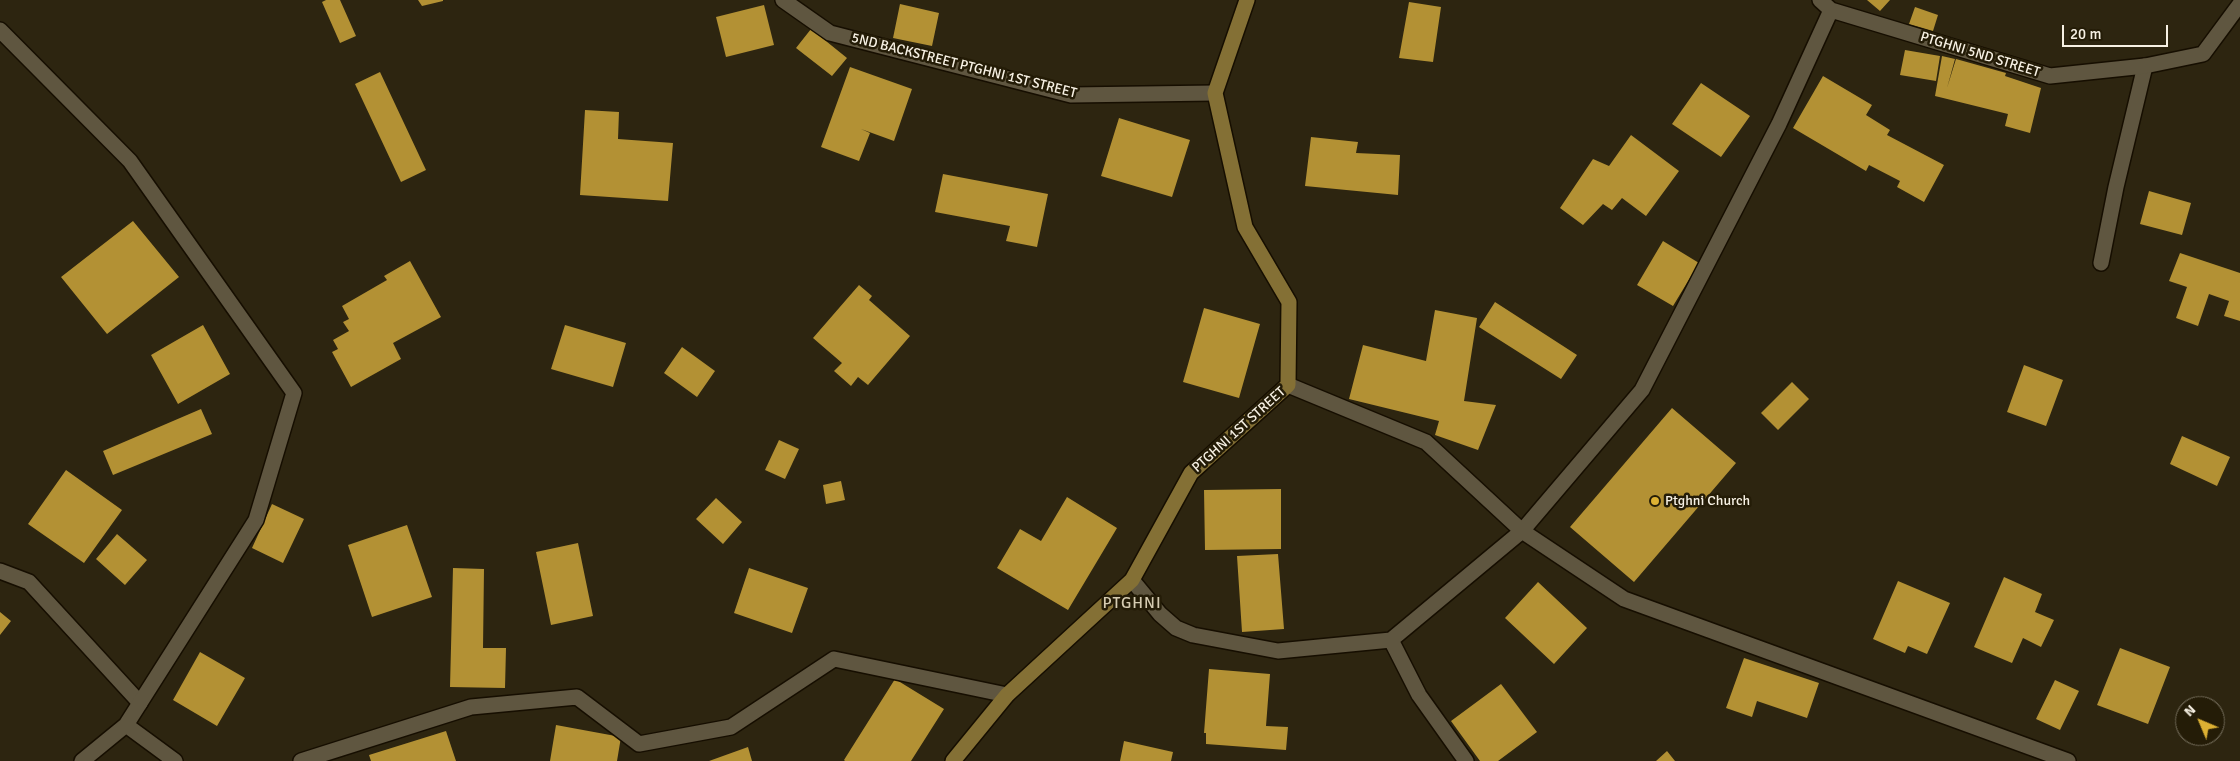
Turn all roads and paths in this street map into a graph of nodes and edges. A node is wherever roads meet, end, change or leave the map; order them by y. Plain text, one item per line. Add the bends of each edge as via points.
1 (783, 0) edge
2 (1247, 0) edge
3 (2240, 4) edge
4 (1826, 5) edge
5 (0, 30) edge
6 (2146, 66) junction
7 (1215, 93) junction
8 (2102, 263) dead end
9 (1288, 385) junction
10 (1522, 531) junction
11 (0, 570) edge
12 (1132, 580) junction
13 (1391, 640) junction
14 (1007, 694) junction
15 (140, 703) junction
16 (126, 725) junction
17 (82, 761) edge
18 (175, 761) edge
19 (301, 761) edge
20 (953, 761) edge
21 (1466, 761) edge
22 (2068, 761) edge

1 - 7 street, 5ND BACKSTREET PTGHNI 1ST STREET via 830,33 1071,95
2 - 7 street
3 - 6 street, PTGHNI 5ND STREET via 2203,54
4 - 6 street, PTGHNI 5ND STREET via 2050,76
4 - 10 street via 1779,124 1642,390
5 - 15 street via 130,161 294,393 256,520
6 - 8 street via 2116,187
7 - 9 street, PTGHNI 1ST STREET via 1246,227 1289,302
9 - 10 street via 1426,442
9 - 12 street, PTGHNI 1ST STREET via 1190,473
10 - 13 street
10 - 22 street via 1624,599
11 - 15 street via 29,582
12 - 13 street via 1160,614 1176,628 1193,635 1278,651
12 - 14 street, PTGHNI 1ST STREET
13 - 21 street via 1418,695
14 - 19 street via 834,658 731,727 639,744 577,696 471,708
14 - 20 street, PTGHNI 1ST STREET
15 - 16 street
16 - 17 street
16 - 18 street

